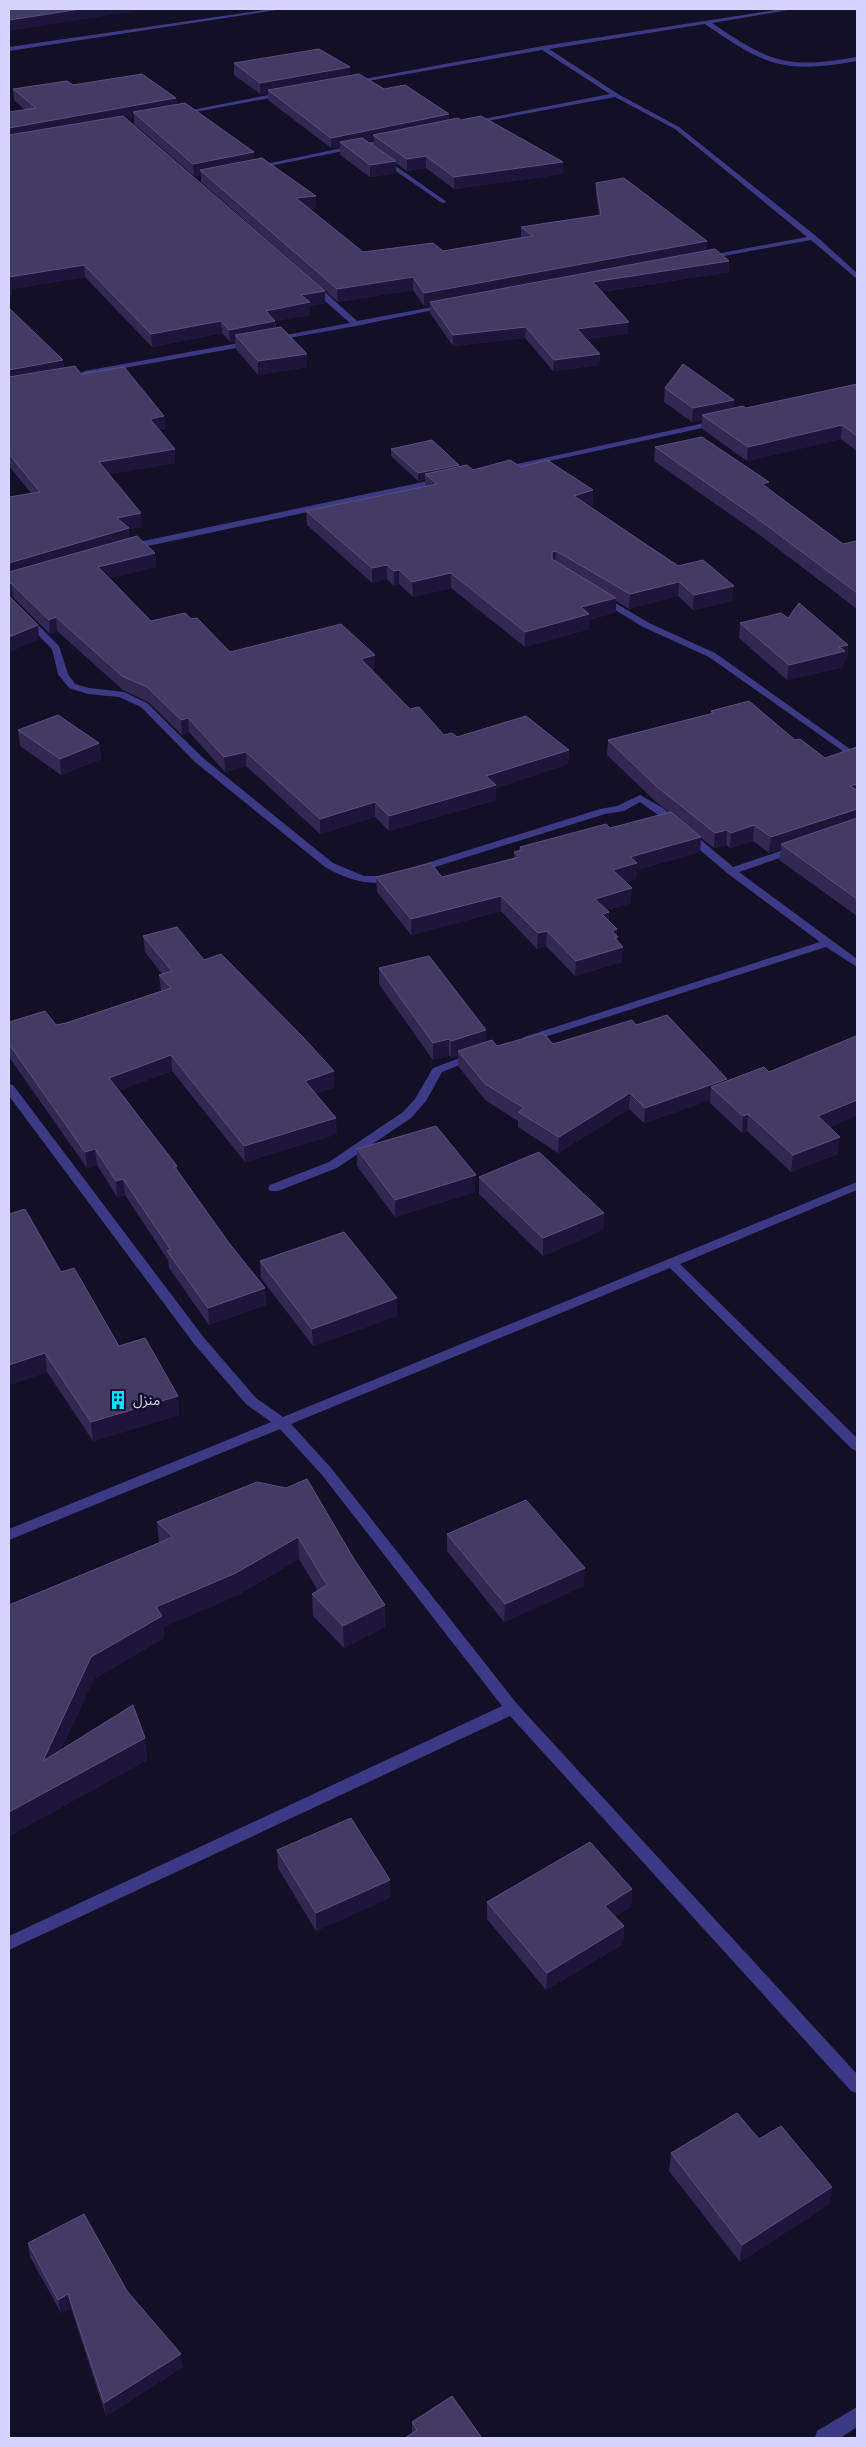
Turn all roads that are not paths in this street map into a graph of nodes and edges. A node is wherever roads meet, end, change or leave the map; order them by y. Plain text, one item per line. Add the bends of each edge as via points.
1 (281, 9) edge
2 (792, 9) edge
3 (706, 22) junction
4 (543, 48) junction
5 (9, 49) edge
6 (857, 60) edge
7 (339, 84) edge
8 (290, 93) edge
9 (616, 95) junction
10 (174, 114) edge
11 (470, 124) edge
12 (402, 138) edge
13 (363, 145) junction
14 (371, 151) edge
15 (379, 157) edge
16 (249, 168) edge
17 (444, 202) dead end
18 (813, 238) junction
19 (696, 260) edge
20 (857, 277) edge
21 (304, 278) edge
22 (453, 305) edge
23 (356, 324) junction
24 (269, 340) edge
25 (260, 341) edge
26 (76, 375) edge
27 (723, 421) edge
28 (491, 471) edge
29 (452, 479) edge
30 (120, 550) edge
31 (597, 595) edge
32 (9, 601) edge
33 (857, 758) edge
34 (803, 846) edge
35 (731, 870) junction
36 (828, 943) junction
37 (857, 964) edge
38 (521, 1041) edge
39 (484, 1053) edge
40 (9, 1088) edge
41 (857, 1186) edge
42 (274, 1188) dead end
43 (672, 1263) junction
44 (281, 1422) junction
45 (857, 1446) edge
46 (9, 1535) edge
47 (512, 1708) junction
48 (9, 1943) edge
49 (857, 2086) edge
50 (857, 2416) edge
51 (824, 2438) edge

1 - 5 street
2 - 3 street
3 - 4 street
3 - 6 street via 763,58 799,65
4 - 7 street
4 - 9 street
8 - 10 street
9 - 11 street
9 - 18 street via 677,128
12 - 13 street
13 - 14 street
13 - 16 street
15 - 17 street
18 - 19 street
18 - 20 street
21 - 23 street
22 - 23 street
23 - 24 street
25 - 26 street
27 - 28 street
29 - 30 street
31 - 33 street via 646,625 712,656
32 - 35 street via 56,648 63,674 72,686 121,694 144,705 199,760 321,860 342,873 372,881 387,879 604,811 620,809 640,798 656,806
34 - 35 street
35 - 36 street
36 - 37 street
36 - 38 street
39 - 42 street via 437,1070 420,1102 407,1115 333,1165
40 - 44 street via 200,1342 251,1401
41 - 43 street
43 - 44 street
43 - 45 street
44 - 46 street
44 - 47 street via 327,1472
47 - 48 street
47 - 49 street
50 - 51 street

